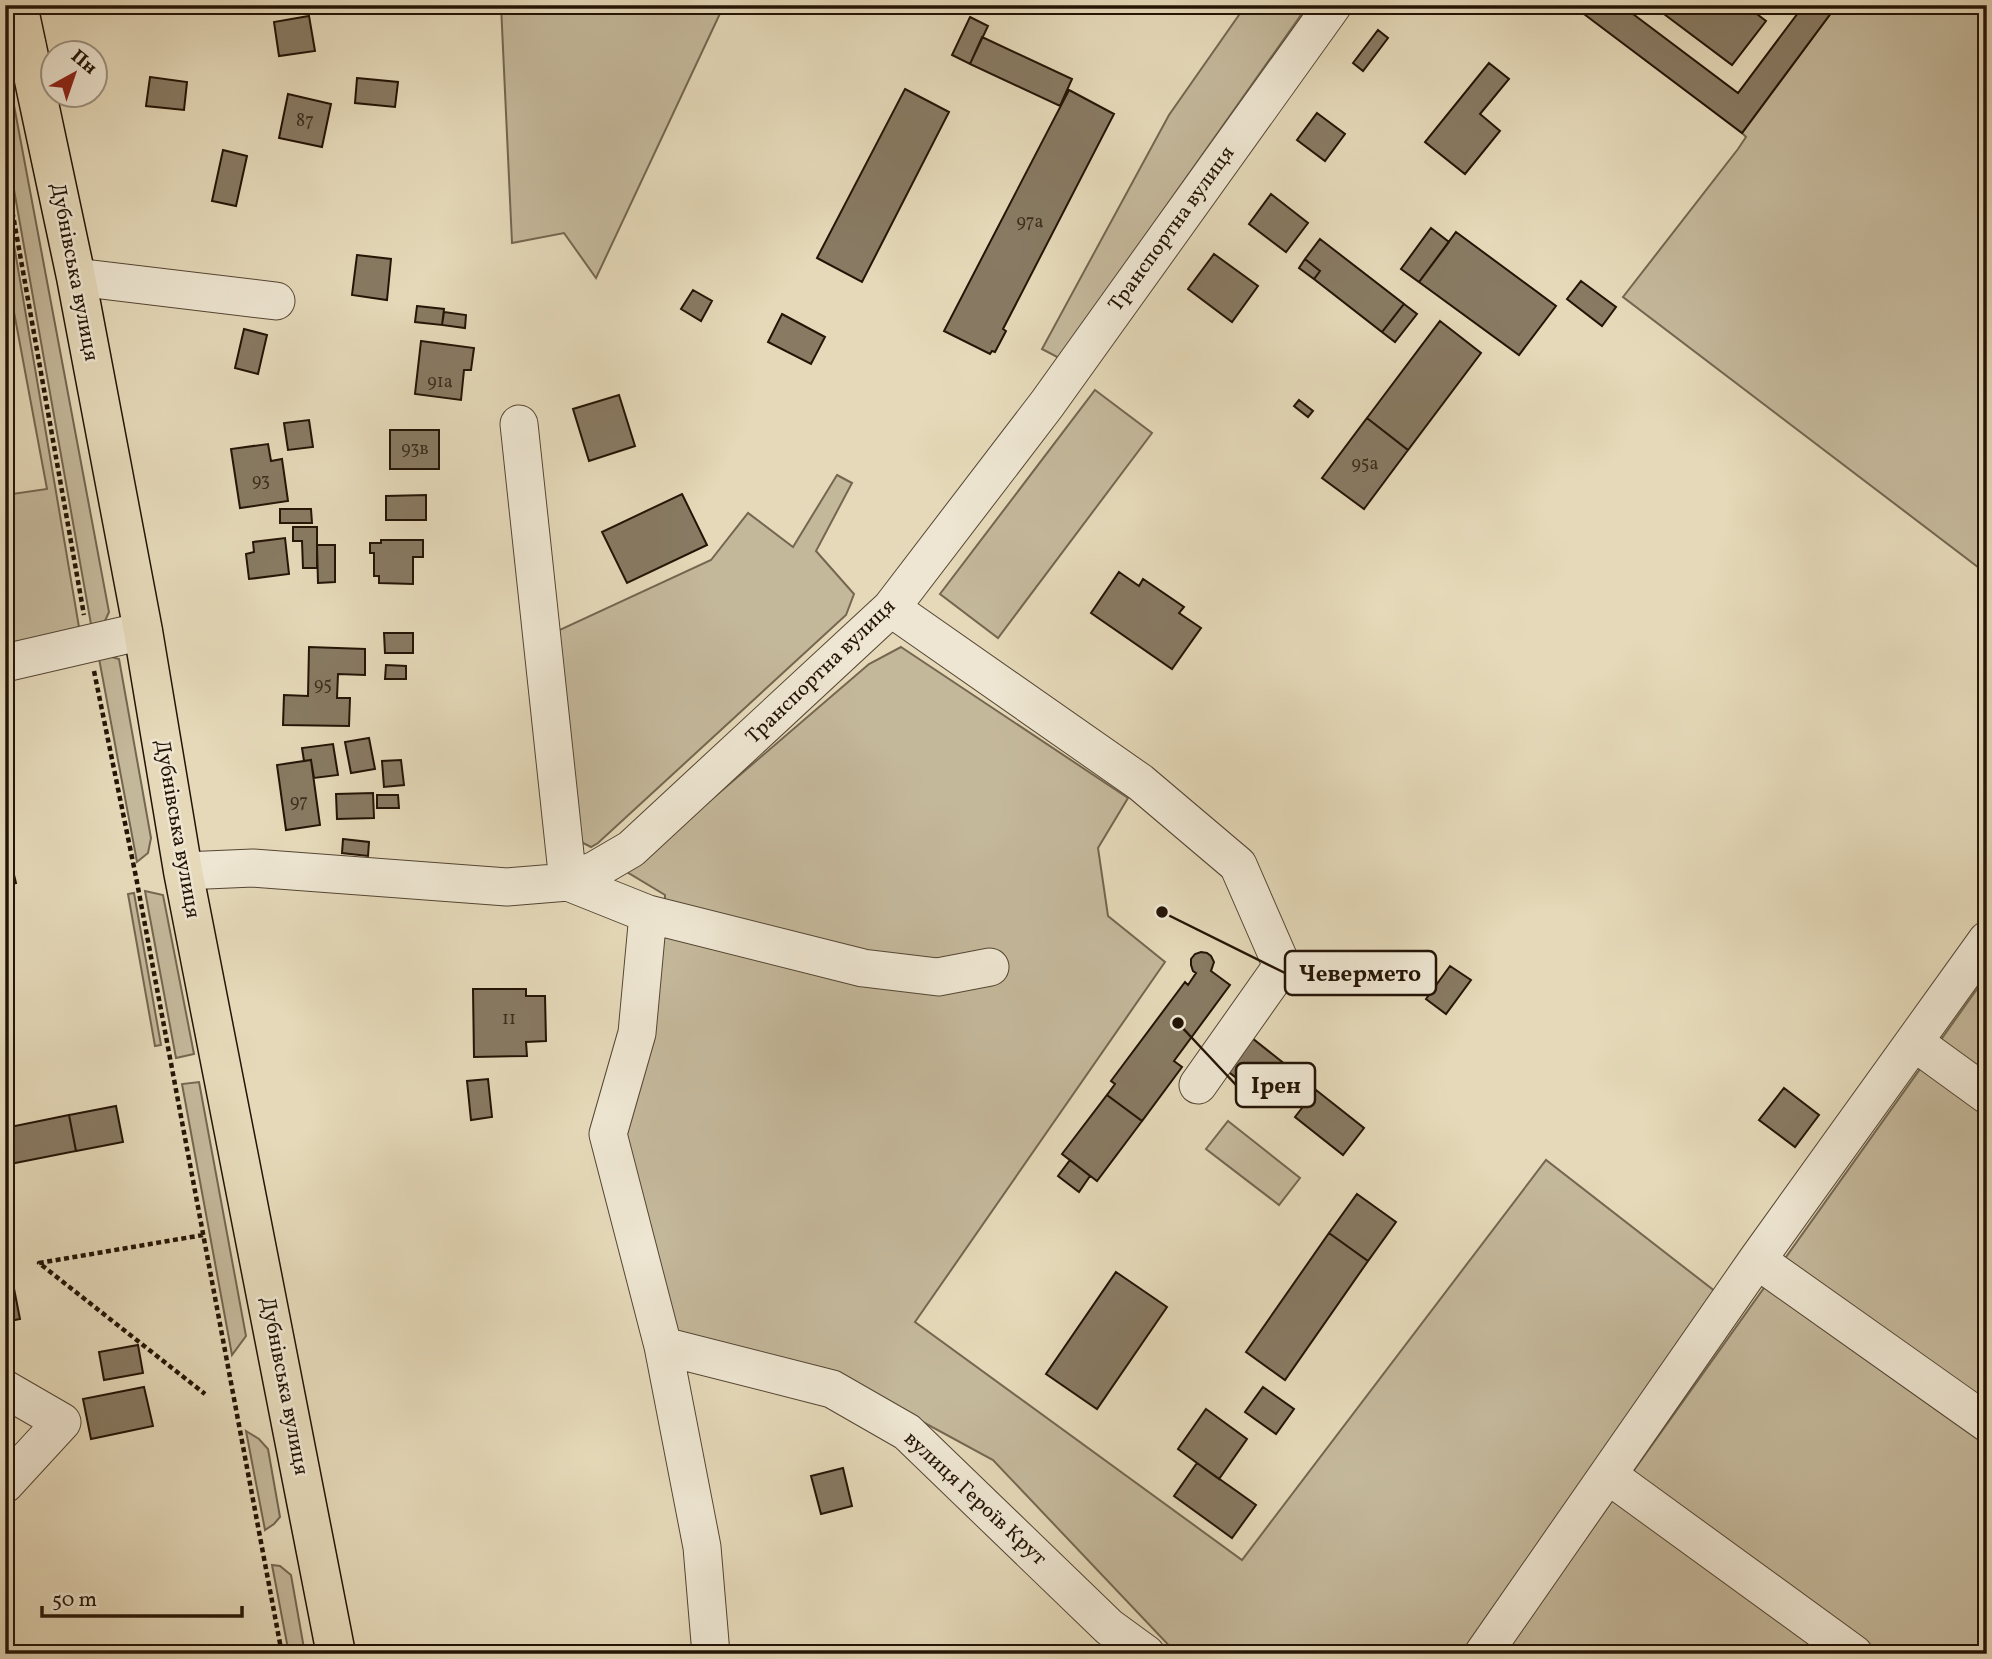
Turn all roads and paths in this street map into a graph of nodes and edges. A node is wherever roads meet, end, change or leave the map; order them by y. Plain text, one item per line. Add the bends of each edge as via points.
1 (18, 5) edge
2 (1333, 5) edge
3 (16, 56) edge
4 (5, 170) edge
5 (76, 277) junction
6 (276, 301) dead end
7 (519, 424) dead end
8 (891, 608) junction
9 (143, 631) junction
10 (89, 643) junction
11 (5, 663) edge
12 (183, 871) junction
13 (568, 882) junction
14 (648, 914) junction
15 (1987, 940) edge
16 (990, 967) dead end
17 (1914, 1042) junction
18 (1198, 1085) dead end
19 (1987, 1095) edge
20 (203, 1235) junction
21 (1757, 1260) junction
22 (663, 1346) junction
23 (5, 1389) edge
24 (205, 1394) dead end
25 (1987, 1423) edge
26 (1608, 1475) junction
27 (5, 1484) edge
28 (282, 1654) edge
29 (336, 1654) edge
30 (711, 1654) edge
31 (1146, 1654) edge
32 (1483, 1654) edge
33 (1854, 1654) edge

1 - 3 main road, Дубнівська вулиця
2 - 8 street, Транспортна вулиця via 1047,404
3 - 5 main road, Дубнівська вулиця
4 - 10 path
5 - 6 street
5 - 9 main road, Дубнівська вулиця
7 - 13 street
8 - 13 street, Транспортна вулиця via 631,849
8 - 18 street via 1140,782 1238,865 1282,966
9 - 10 street
9 - 12 main road, Дубнівська вулиця
10 - 11 street
10 - 20 path
12 - 13 street, Транспортна вулиця via 253,867 507,887
12 - 29 main road, Дубнівська вулиця
13 - 14 street
14 - 16 street via 863,968 938,977
14 - 22 street via 637,1033 607,1133
15 - 17 street
17 - 19 street
17 - 21 street
20 - 24 path via 39,1263
20 - 28 path
21 - 25 street
21 - 26 street
22 - 30 street via 702,1548
22 - 31 street, вулиця Героїв Крут via 832,1389 907,1432 1109,1627
23 - 27 street via 62,1422
26 - 32 street
26 - 33 street

